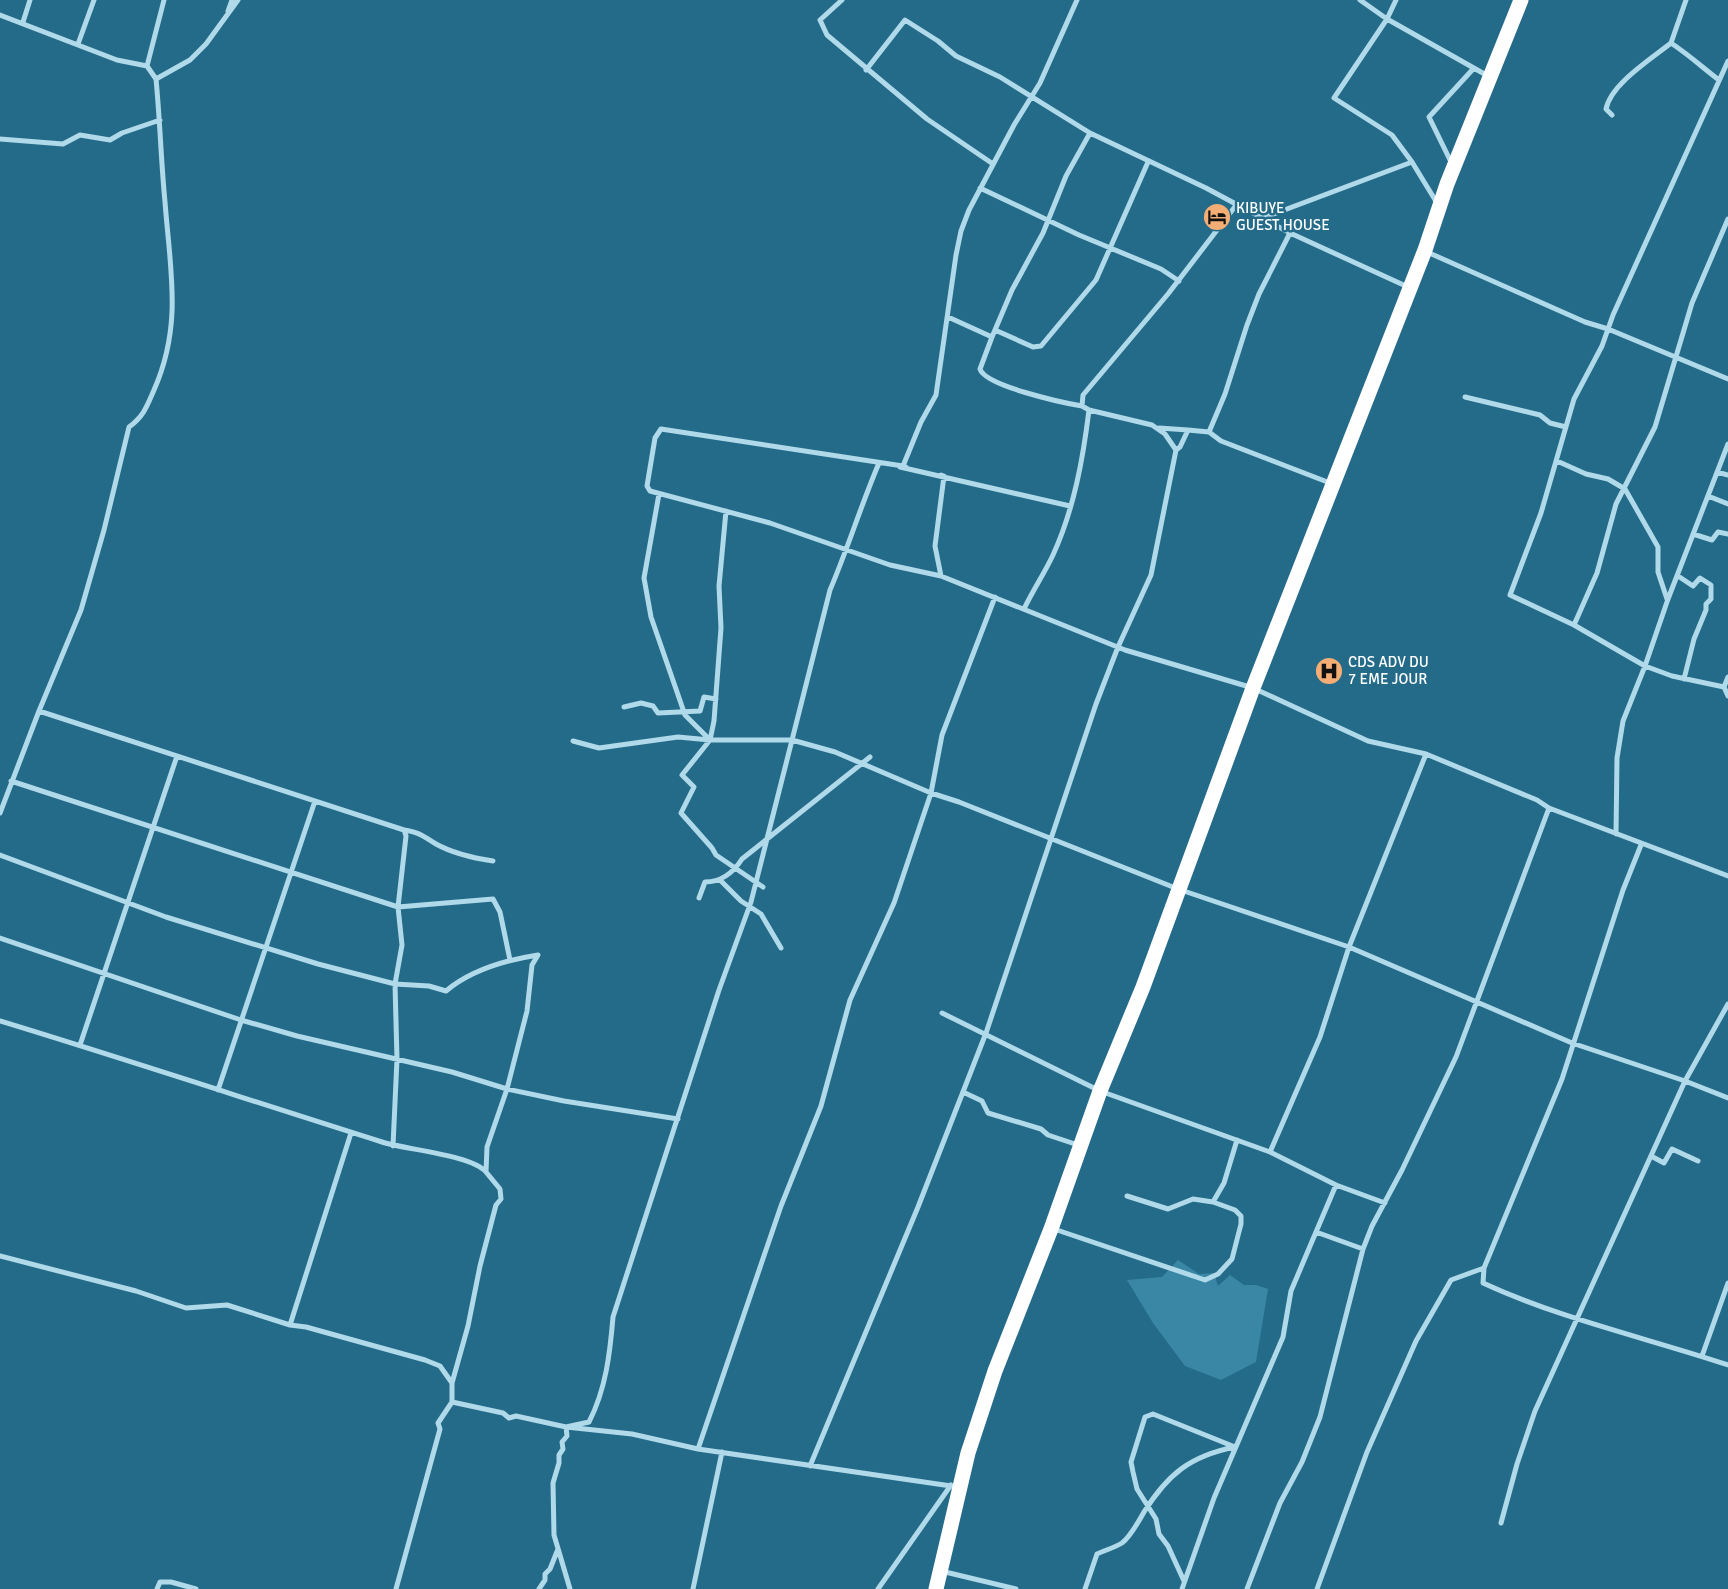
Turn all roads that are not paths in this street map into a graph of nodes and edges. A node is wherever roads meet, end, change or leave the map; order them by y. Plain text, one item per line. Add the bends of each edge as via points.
1 (30, 0) edge
2 (94, 0) edge
3 (164, 0) edge
4 (232, 0) edge
5 (238, 0) edge
6 (842, 0) edge
7 (1076, 0) edge
8 (1360, 0) edge
9 (1396, 0) edge
10 (1521, 0) edge
11 (1686, 0) edge
12 (0, 15) edge
13 (227, 15) junction
14 (1388, 19) junction
15 (22, 22) junction
16 (1671, 43) junction
17 (78, 44) junction
18 (1728, 62) edge
19 (147, 66) junction
20 (1474, 68) junction
21 (866, 70) junction
22 (1490, 77) junction
23 (156, 80) junction
24 (1719, 80) junction
25 (1030, 96) junction
26 (1612, 115) dead end
27 (160, 120) junction
28 (1090, 133) junction
29 (0, 139) edge
30 (1148, 162) junction
31 (1412, 162) junction
32 (993, 164) junction
33 (1454, 167) junction
34 (980, 188) junction
35 (1237, 204) junction
36 (1439, 208) junction
37 (1263, 218) junction
38 (1048, 220) junction
39 (1728, 220) edge
40 (1290, 233) junction
41 (1112, 248) junction
42 (1425, 250) junction
43 (1179, 281) junction
44 (1410, 288) junction
45 (948, 317) junction
46 (1608, 329) junction
47 (995, 330) junction
48 (992, 338) junction
49 (1676, 357) junction
50 (1728, 378) edge
51 (1466, 397) dead end
52 (1082, 406) junction
53 (1090, 410) junction
54 (1566, 427) junction
55 (1159, 428) junction
56 (1188, 430) junction
57 (1209, 432) junction
58 (1728, 444) edge
59 (1176, 450) junction
60 (1557, 460) junction
61 (879, 463) junction
62 (903, 466) junction
63 (1717, 472) junction
64 (1728, 475) edge
65 (944, 476) junction
66 (1334, 484) junction
67 (1624, 489) junction
68 (659, 494) junction
69 (1708, 496) junction
70 (1728, 504) edge
71 (1070, 506) junction
72 (726, 511) junction
73 (1693, 534) junction
74 (1728, 534) edge
75 (847, 550) junction
76 (941, 576) junction
77 (1678, 576) junction
78 (995, 597) junction
79 (1668, 600) junction
80 (1024, 609) junction
81 (1574, 624) junction
82 (1118, 647) junction
83 (1646, 666) junction
84 (1728, 677) edge
85 (1684, 679) junction
86 (1724, 687) junction
87 (1254, 688) junction
88 (1728, 696) edge
89 (716, 699) junction
90 (624, 707) dead end
91 (39, 711) junction
92 (684, 712) junction
93 (710, 740) junction
94 (792, 740) junction
95 (572, 742) dead end
96 (1426, 754) junction
97 (177, 756) junction
98 (870, 757) dead end
99 (862, 763) junction
100 (11, 781) junction
101 (931, 793) junction
102 (315, 802) junction
103 (1549, 808) junction
104 (0, 813) edge
105 (153, 828) junction
106 (404, 830) junction
107 (1616, 834) junction
108 (768, 839) junction
109 (1052, 839) junction
110 (1641, 845) junction
111 (0, 855) edge
112 (493, 860) dead end
113 (736, 869) junction
114 (291, 873) junction
115 (1728, 876) edge
116 (720, 880) junction
117 (757, 882) junction
118 (763, 887) dead end
119 (1178, 889) junction
120 (700, 898) dead end
121 (128, 903) junction
122 (749, 906) junction
123 (398, 907) junction
124 (0, 938) edge
125 (1349, 947) junction
126 (267, 948) junction
127 (781, 948) dead end
128 (510, 960) junction
129 (104, 972) junction
130 (396, 984) junction
131 (1477, 1001) junction
132 (1728, 1004) edge
133 (942, 1013) dead end
134 (0, 1020) edge
135 (241, 1020) junction
136 (986, 1033) junction
137 (1572, 1042) junction
138 (80, 1045) junction
139 (397, 1059) junction
140 (1685, 1081) junction
141 (507, 1089) junction
142 (218, 1090) junction
143 (1100, 1090) junction
144 (963, 1092) junction
145 (1728, 1098) edge
146 (678, 1119) junction
147 (351, 1133) junction
148 (1237, 1140) junction
149 (392, 1146) junction
150 (1081, 1146) junction
151 (1270, 1152) junction
152 (1651, 1156) junction
153 (1698, 1161) dead end
154 (486, 1172) junction
155 (1336, 1185) junction
156 (1127, 1196) dead end
157 (1213, 1202) junction
158 (1385, 1203) junction
159 (1051, 1229) junction
160 (1316, 1232) junction
161 (1363, 1249) junction
162 (0, 1256) edge
163 (1484, 1268) junction
164 (1728, 1283) edge
165 (1578, 1318) junction
166 (290, 1325) junction
167 (1702, 1356) junction
168 (1728, 1365) edge
169 (452, 1383) junction
170 (452, 1402) junction
171 (566, 1427) junction
172 (1235, 1447) junction
173 (698, 1449) junction
174 (722, 1452) junction
175 (810, 1466) junction
176 (955, 1486) junction
177 (1148, 1506) junction
178 (1501, 1523) dead end
179 (558, 1549) junction
180 (940, 1571) junction
181 (1184, 1582) junction
182 (157, 1589) edge
183 (196, 1589) edge
184 (396, 1589) edge
185 (539, 1589) edge
186 (570, 1589) edge
187 (693, 1589) edge
188 (878, 1589) edge
189 (936, 1589) edge
190 (1016, 1589) edge
191 (1085, 1589) edge
192 (1182, 1589) edge
193 (1247, 1589) edge
194 (1317, 1589) edge

1 - 15 street
2 - 17 street
3 - 19 street
4 - 13 street
5 - 13 street
6 - 21 street via 820,20 827,35
7 - 25 street via 1052,60
8 - 14 street
9 - 14 street
10 - 22 highway
11 - 16 street
12 - 15 street
13 - 23 street via 190,60
14 - 20 street
14 - 31 street via 1334,98 1392,135
15 - 17 street
16 - 24 street
16 - 26 street via 1619,87 1606,109
17 - 19 street via 117,60
18 - 24 street
19 - 23 street
20 - 22 street
20 - 33 street via 1429,117
21 - 25 street via 905,20 956,56
21 - 32 street via 926,119
22 - 33 highway
23 - 27 street
24 - 46 street
25 - 28 street
25 - 32 street
27 - 29 street via 110,140 80,135 63,144
27 - 91 street via 173,273 173,313 167,350 161,375 141,418 129,427 81,610
28 - 30 street
28 - 38 street via 1066,176
30 - 35 street
30 - 41 street
31 - 36 street
31 - 37 street
32 - 34 street
33 - 36 highway
34 - 38 street
34 - 45 street via 961,231
35 - 37 street
35 - 43 street
36 - 42 highway
37 - 40 street
38 - 41 street
38 - 47 street
39 - 49 street via 1700,279
40 - 44 street
40 - 57 street via 1256,302
41 - 43 street via 1161,269
41 - 47 street via 1096,280 1041,346 1033,347
42 - 44 highway
42 - 46 street via 1585,322
43 - 52 street via 1086,389
44 - 66 highway
45 - 48 street
45 - 62 street via 936,395
46 - 49 street
46 - 54 street via 1574,399
47 - 48 street
48 - 52 street via 981,367 983,374 1012,388
49 - 50 street
49 - 67 street via 1656,427
51 - 54 street via 1540,415 1550,423
52 - 53 street
53 - 55 street
53 - 71 street via 1082,462
54 - 60 street
55 - 56 street
55 - 59 street
56 - 57 street
56 - 59 street
57 - 66 street via 1228,444
58 - 63 street
59 - 82 street via 1151,575
60 - 67 street via 1586,474 1608,479
60 - 81 street via 1542,513 1510,595
61 - 62 street
61 - 65 street
61 - 68 street via 660,429 655,438 647,486
61 - 75 street via 864,496
62 - 65 street
63 - 64 street
63 - 69 street
65 - 71 street
65 - 76 street via 935,546
66 - 87 highway
67 - 79 street via 1658,546 1658,572
67 - 81 street via 1616,504 1597,573
68 - 72 street
68 - 92 street via 644,578 651,617
69 - 70 street
69 - 73 street
71 - 80 street via 1053,555
72 - 75 street
72 - 89 street via 719,586 721,628
73 - 74 street via 1712,540 1718,532
73 - 77 street
75 - 76 street via 890,566
75 - 94 street via 830,590
76 - 78 street
77 - 79 street
77 - 85 street via 1694,586 1700,578 1711,585 1711,599 1706,604
78 - 80 street
78 - 101 street via 942,735
79 - 83 street
80 - 82 street
81 - 83 street
82 - 87 street
82 - 109 street
83 - 85 street
83 - 107 street via 1622,721 1617,758
84 - 86 street
85 - 86 street
86 - 88 street
87 - 96 street via 1368,741
87 - 119 highway
89 - 92 street via 704,697 700,710
89 - 93 street
90 - 92 street via 641,702 653,706 658,713
91 - 97 street
91 - 100 street
92 - 93 street
93 - 94 street
93 - 95 street via 678,737 599,748
93 - 113 street via 682,775 694,787 681,813 716,855
94 - 99 street
94 - 108 street
96 - 103 street
96 - 125 street
97 - 102 street
97 - 105 street
98 - 99 street
99 - 101 street
99 - 108 street
100 - 104 street
100 - 105 street
101 - 109 street
101 - 173 street via 894,903 850,1000 821,1106 781,1206
102 - 106 street
102 - 114 street
103 - 107 street
103 - 131 street
105 - 114 street
105 - 121 street
106 - 112 street via 421,833 436,844 469,857
106 - 123 street
107 - 110 street
108 - 113 street via 742,859
108 - 117 street
109 - 119 street
109 - 136 street
110 - 115 street
110 - 137 street
111 - 121 street
113 - 116 street
113 - 117 street
114 - 123 street
114 - 126 street
116 - 120 street via 705,882
116 - 122 street
117 - 118 street
117 - 122 street
119 - 125 street
119 - 143 highway via 1143,987
121 - 126 street
121 - 129 street
122 - 127 street via 761,914
122 - 146 street
123 - 128 street via 493,899 500,912
123 - 130 street via 402,945
124 - 129 street
125 - 131 street
125 - 151 street via 1320,1037
126 - 130 street
126 - 135 street
128 - 130 street via 459,980 446,991 429,986
128 - 141 street via 538,955 532,965 527,1011
129 - 135 street
129 - 138 street
130 - 139 street
131 - 137 street
131 - 158 street via 1456,1057
132 - 140 street
133 - 136 street
134 - 138 street
135 - 139 street
135 - 142 street
136 - 143 street
136 - 144 street
137 - 140 street
137 - 163 street via 1562,1079
138 - 142 street
139 - 141 street
139 - 149 street
140 - 145 street
140 - 152 street
141 - 146 street
141 - 154 street via 487,1147
142 - 147 street
143 - 148 street
143 - 150 highway
144 - 150 street via 982,1101 988,1113
144 - 175 street
146 - 171 street via 613,1317 609,1357 596,1408 588,1422
147 - 149 street
147 - 166 street
148 - 151 street
148 - 157 street via 1224,1183
149 - 154 street via 468,1160
150 - 159 highway
151 - 155 street
152 - 153 street via 1664,1163 1672,1149
152 - 165 street
154 - 169 street via 500,1189 501,1199 496,1205
155 - 158 street
155 - 160 street
156 - 157 street via 1168,1209 1193,1199
157 - 159 street via 1235,1210 1241,1224 1232,1259 1226,1268 1205,1280
158 - 161 street
159 - 176 highway via 995,1371
160 - 161 street
160 - 172 street via 1291,1291 1283,1337
161 - 193 street via 1320,1417 1302,1462 1280,1503
162 - 166 street via 186,1308 228,1305
163 - 165 street via 1482,1283
163 - 194 street via 1451,1280 1416,1341 1367,1452
164 - 167 street
165 - 167 street
165 - 178 street via 1535,1411
166 - 169 street via 425,1360 440,1366
167 - 168 street
169 - 170 street
170 - 171 street via 503,1413 509,1418 516,1416
170 - 184 street via 438,1423 440,1429
171 - 173 street via 632,1434
171 - 179 street via 567,1436 562,1442 553,1483 554,1535
172 - 177 street via 1206,1454 1175,1471
172 - 177 street via 1153,1414 1145,1417 1131,1462 1137,1489
172 - 181 street
173 - 174 street
174 - 175 street
174 - 187 street
175 - 176 street
176 - 180 highway
176 - 188 street
177 - 181 street
177 - 191 street via 1123,1542 1097,1554
179 - 185 street
179 - 186 street
180 - 189 highway
180 - 190 street
181 - 192 street
182 - 183 street via 160,1582 171,1582

